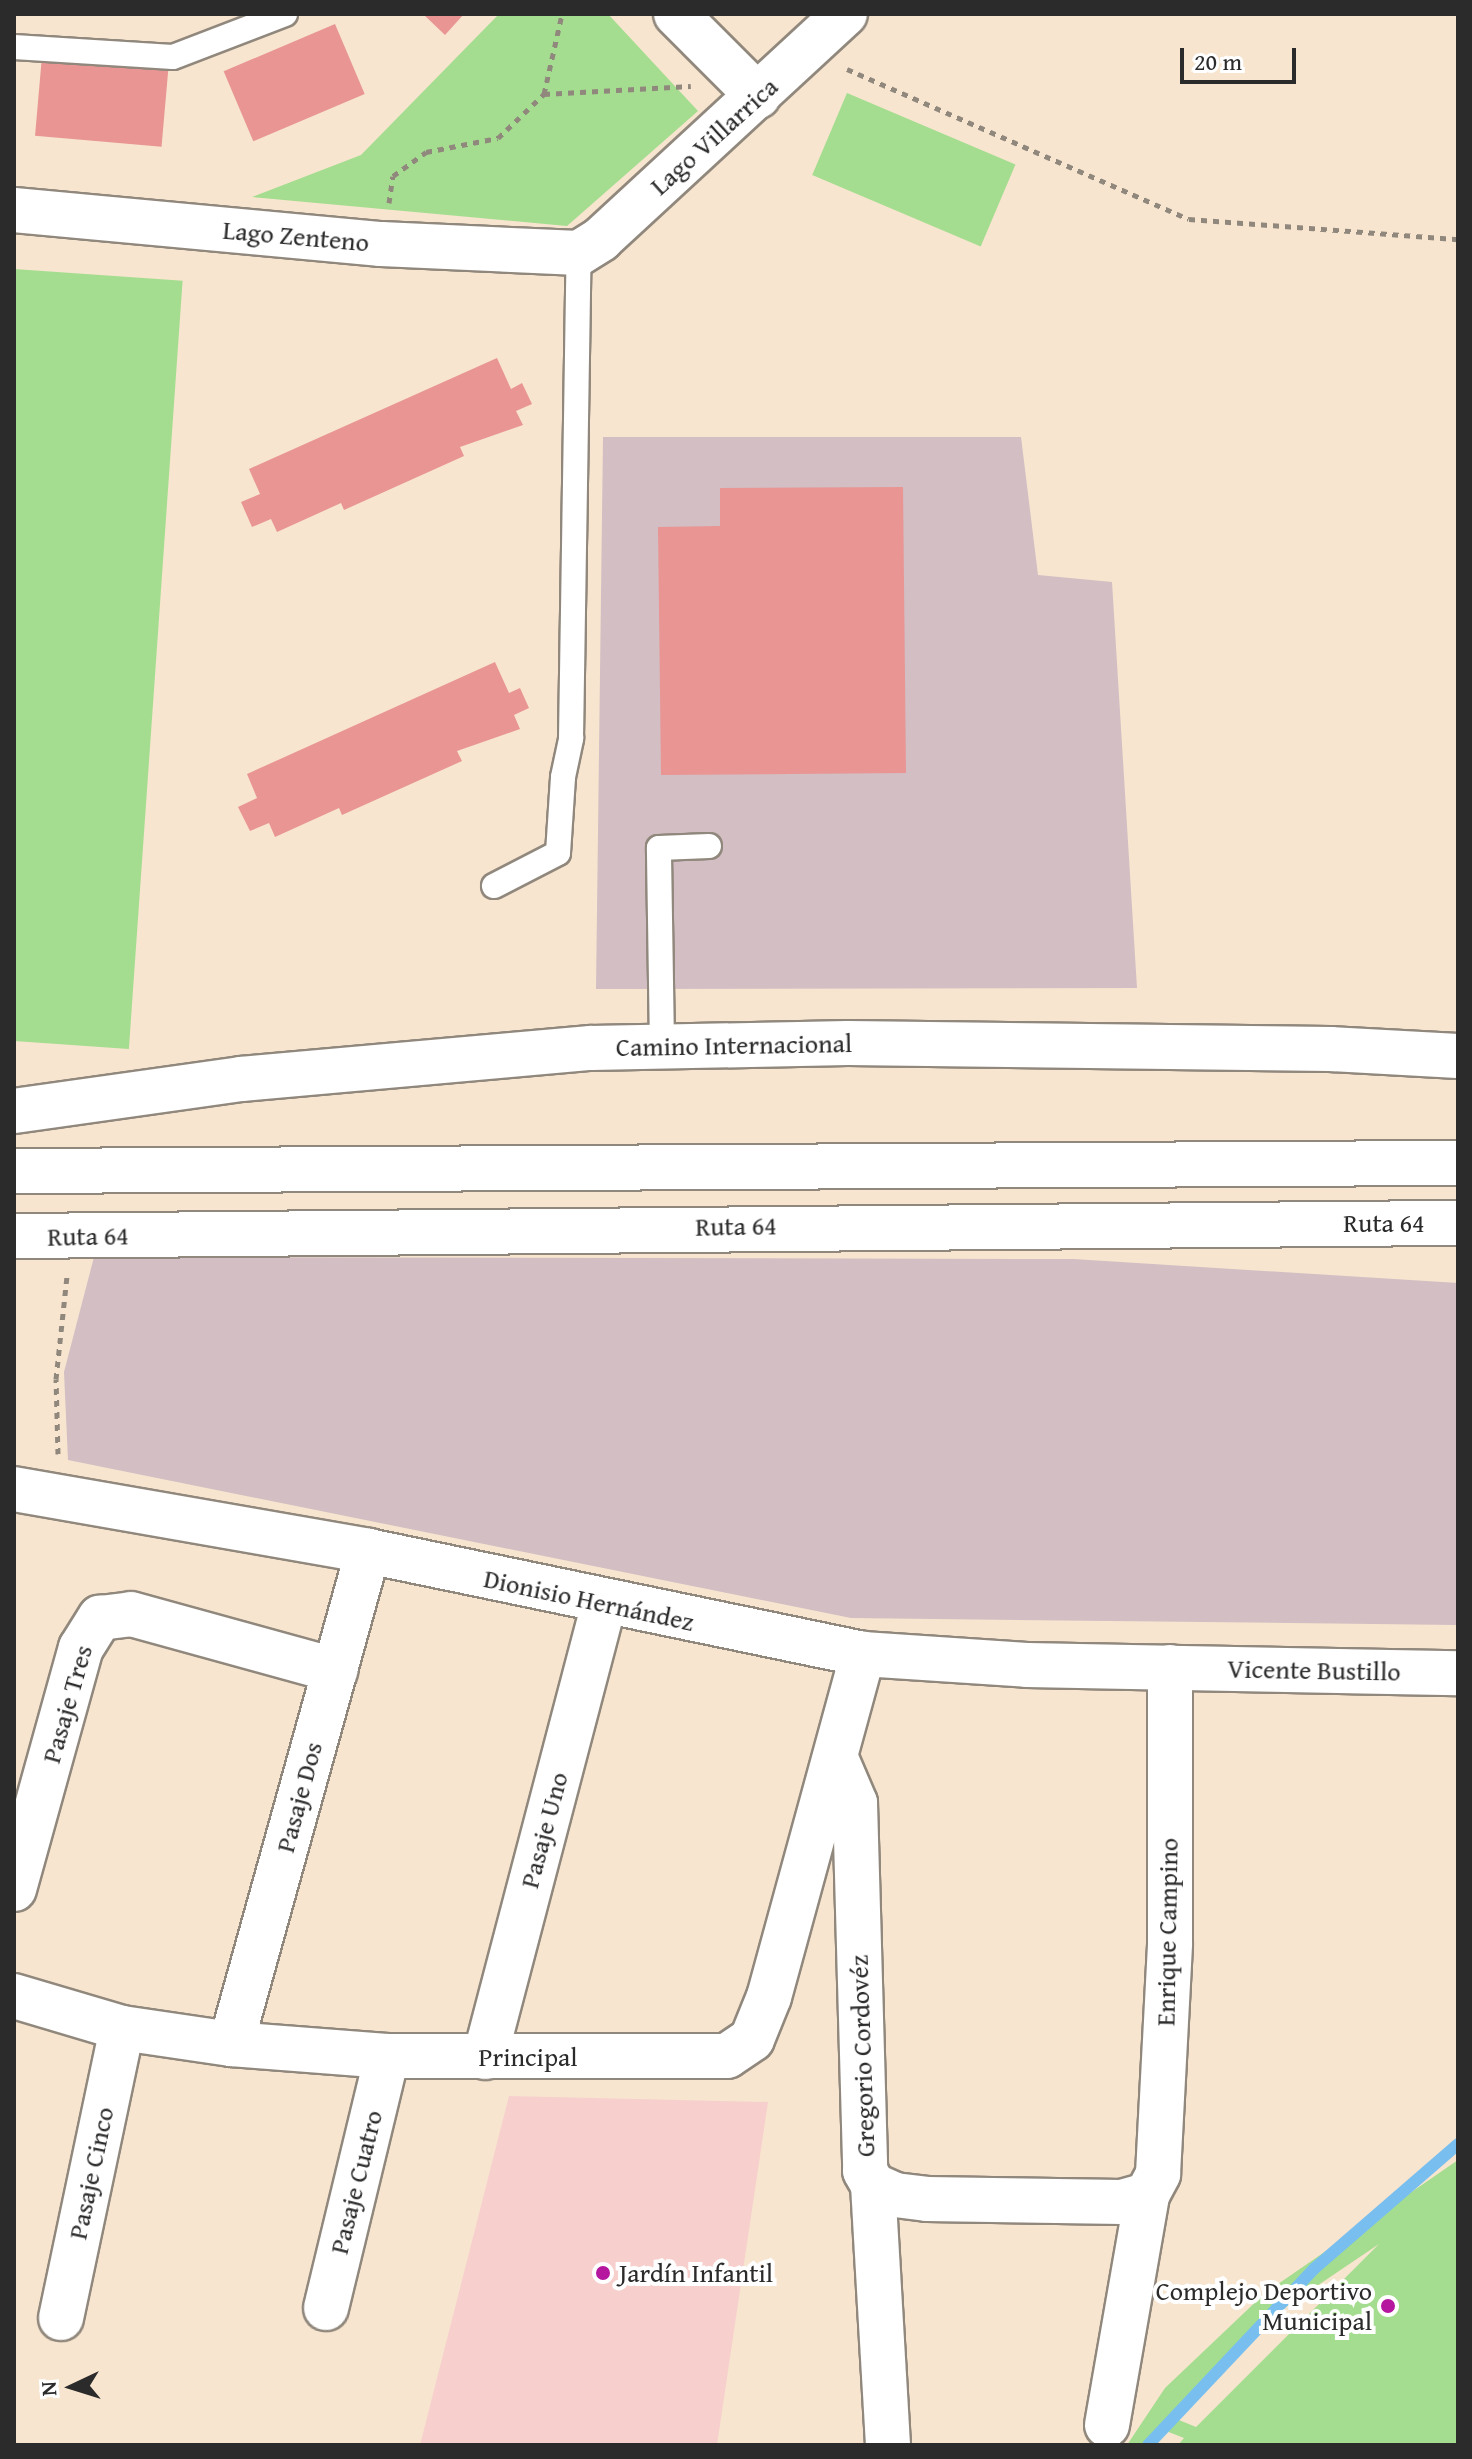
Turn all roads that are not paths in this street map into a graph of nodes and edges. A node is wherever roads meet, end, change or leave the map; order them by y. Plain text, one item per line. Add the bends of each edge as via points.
1 (285, 14) edge
2 (676, 14) edge
3 (845, 14) edge
4 (14, 47) edge
5 (751, 90) junction
6 (14, 210) edge
7 (579, 253) junction
8 (709, 846) dead end
9 (494, 886) dead end
10 (662, 1046) junction
11 (1458, 1056) edge
12 (14, 1111) edge
13 (1458, 1163) edge
14 (14, 1171) edge
15 (1452, 1224) edge
16 (14, 1236) edge
17 (14, 1489) edge
18 (368, 1551) junction
19 (604, 1604) junction
20 (863, 1654) junction
21 (1170, 1667) junction
22 (335, 1670) junction
23 (1458, 1673) edge
24 (837, 1761) junction
25 (14, 1889) edge
26 (14, 1996) edge
27 (122, 2028) junction
28 (231, 2044) junction
29 (387, 2056) junction
30 (485, 2057) junction
31 (873, 2185) junction
32 (1147, 2195) junction
33 (326, 2308) dead end
34 (61, 2318) dead end
35 (1107, 2425) dead end
36 (888, 2445) edge

1 - 4 lane via 173,57
2 - 5 main road
3 - 5 main road, Lago Villarrica via 806,51
5 - 7 main road, Lago Villarrica
6 - 7 main road, Lago Zenteno via 381,244
7 - 9 lane via 571,738 558,853
8 - 10 lane via 659,848
10 - 11 main road, Camino Internacional via 1032,1045
10 - 12 main road, Camino Internacional via 241,1079
13 - 14 main road
15 - 16 main road, Ruta 64 via 792,1225
17 - 18 main road, Dionisio Hernández
18 - 19 main road, Dionisio Hernández
18 - 22 main road, Pasaje Dos
19 - 20 main road, Dionisio Hernández
19 - 30 main road, Pasaje Uno
20 - 21 main road, Dionisio Hernández
20 - 24 main road
21 - 23 main road, Vicente Bustillo
21 - 32 main road, Enrique Campino via 1170,1943 1158,2174
22 - 25 main road, Pasaje Tres via 131,1614 100,1618 81,1648
22 - 28 main road, Pasaje Dos
24 - 30 main road, Principal via 788,1938 752,2039 727,2056
24 - 31 main road, Gregorio Cordovéz via 855,1803 865,2171
26 - 27 main road, Principal
27 - 28 main road, Principal
27 - 34 main road, Pasaje Cinco
28 - 29 main road, Principal
29 - 30 main road, Principal
29 - 33 main road, Pasaje Cuatro
31 - 32 main road, Gregorio Cordovéz via 895,2195 927,2199 1122,2202
31 - 36 main road
32 - 35 main road, Enrique Campino

